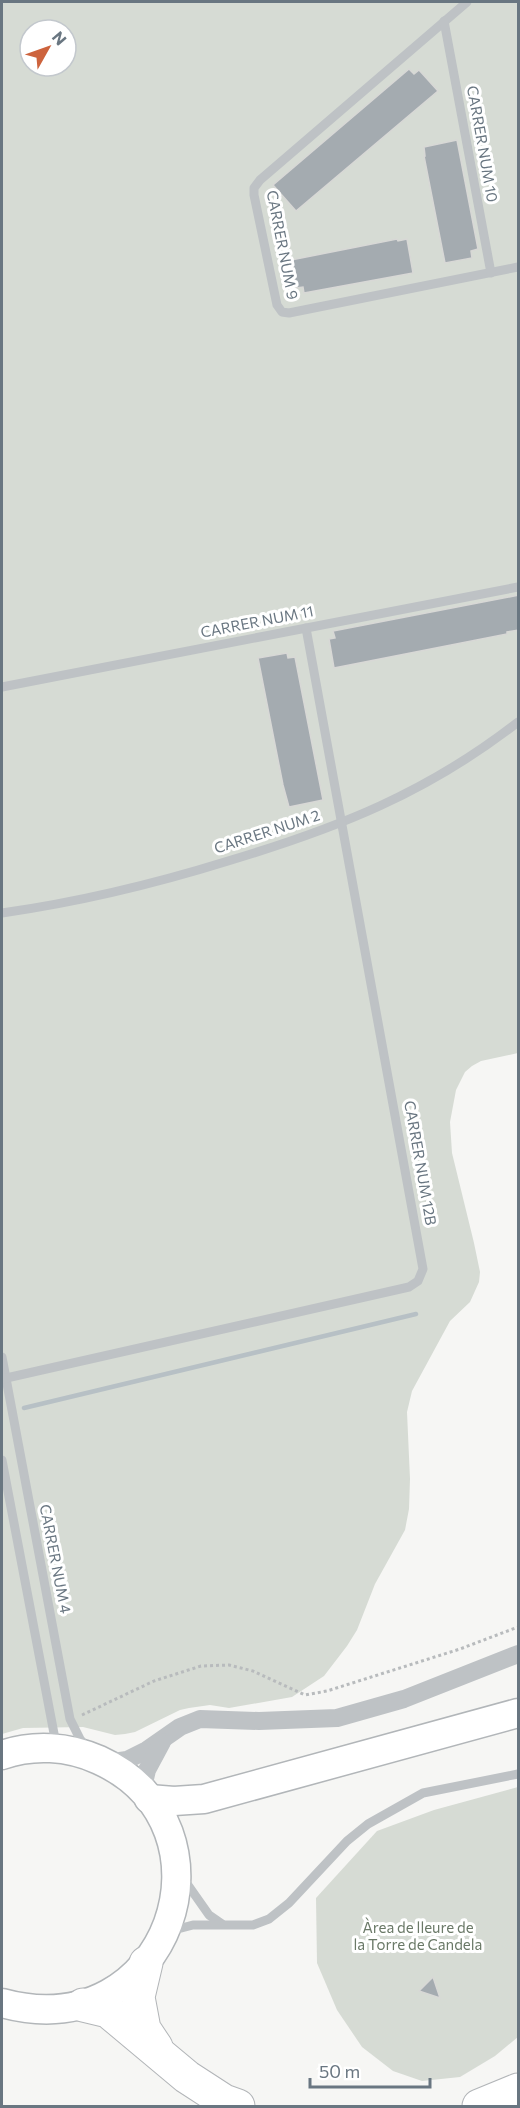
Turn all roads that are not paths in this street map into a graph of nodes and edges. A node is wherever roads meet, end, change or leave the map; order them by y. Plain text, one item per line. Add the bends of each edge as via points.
1 (466, 2) edge
2 (444, 21) junction
3 (519, 267) edge
4 (491, 273) junction
5 (519, 587) edge
6 (306, 628) junction
7 (2, 687) edge
8 (519, 722) edge
9 (342, 823) junction
10 (2, 913) edge
11 (2, 1357) edge
12 (4, 1378) edge
13 (2, 1460) edge
14 (519, 1654) edge
15 (519, 1713) edge
16 (164, 1738) junction
17 (57, 1748) junction
18 (2, 1755) edge
19 (101, 1761) junction
20 (519, 1774) edge
21 (145, 1795) junction
22 (204, 1799) junction
23 (174, 1859) junction
24 (222, 1924) junction
25 (165, 1933) junction
26 (146, 1963) junction
27 (2, 2002) edge
28 (82, 2005) junction
29 (161, 2056) junction
30 (238, 2106) edge

1 - 2 lane, CARRER NUM 9
2 - 4 lane, CARRER NUM 10
2 - 4 lane, CARRER NUM 9 via 260,180 254,195 277,305 282,312
3 - 4 lane, CARRER NUM 9
5 - 6 lane, CARRER NUM 11
6 - 7 lane, CARRER NUM 11
6 - 9 lane, CARRER NUM 12B
8 - 9 lane, CARRER NUM 2 via 466,761 426,784
9 - 10 lane, CARRER NUM 2 via 164,881
9 - 12 lane, CARRER NUM 12B via 422,1256 423,1269 418,1281 409,1287
11 - 12 lane, CARRER NUM 4
12 - 19 lane, CARRER NUM 4 via 70,1719 80,1739
13 - 17 lane
14 - 16 street via 404,1699 337,1718 200,1719
15 - 22 main road
16 - 19 street via 127,1760
16 - 21 street via 147,1770
17 - 18 main road via 25,1749
17 - 19 main road
19 - 21 main road via 122,1773
20 - 24 lane via 423,1793 368,1824 347,1841 289,1904 269,1919 253,1925
21 - 22 main road via 174,1801
21 - 23 main road via 166,1829
22 - 23 main road via 183,1823
23 - 24 lane via 209,1915
23 - 25 main road via 174,1900
24 - 25 lane via 193,1925
25 - 26 main road
26 - 28 main road via 117,1989
26 - 29 highway via 138,1997 144,2030
27 - 28 main road via 41,2010
28 - 29 highway via 108,2011
29 - 30 highway via 187,2077

